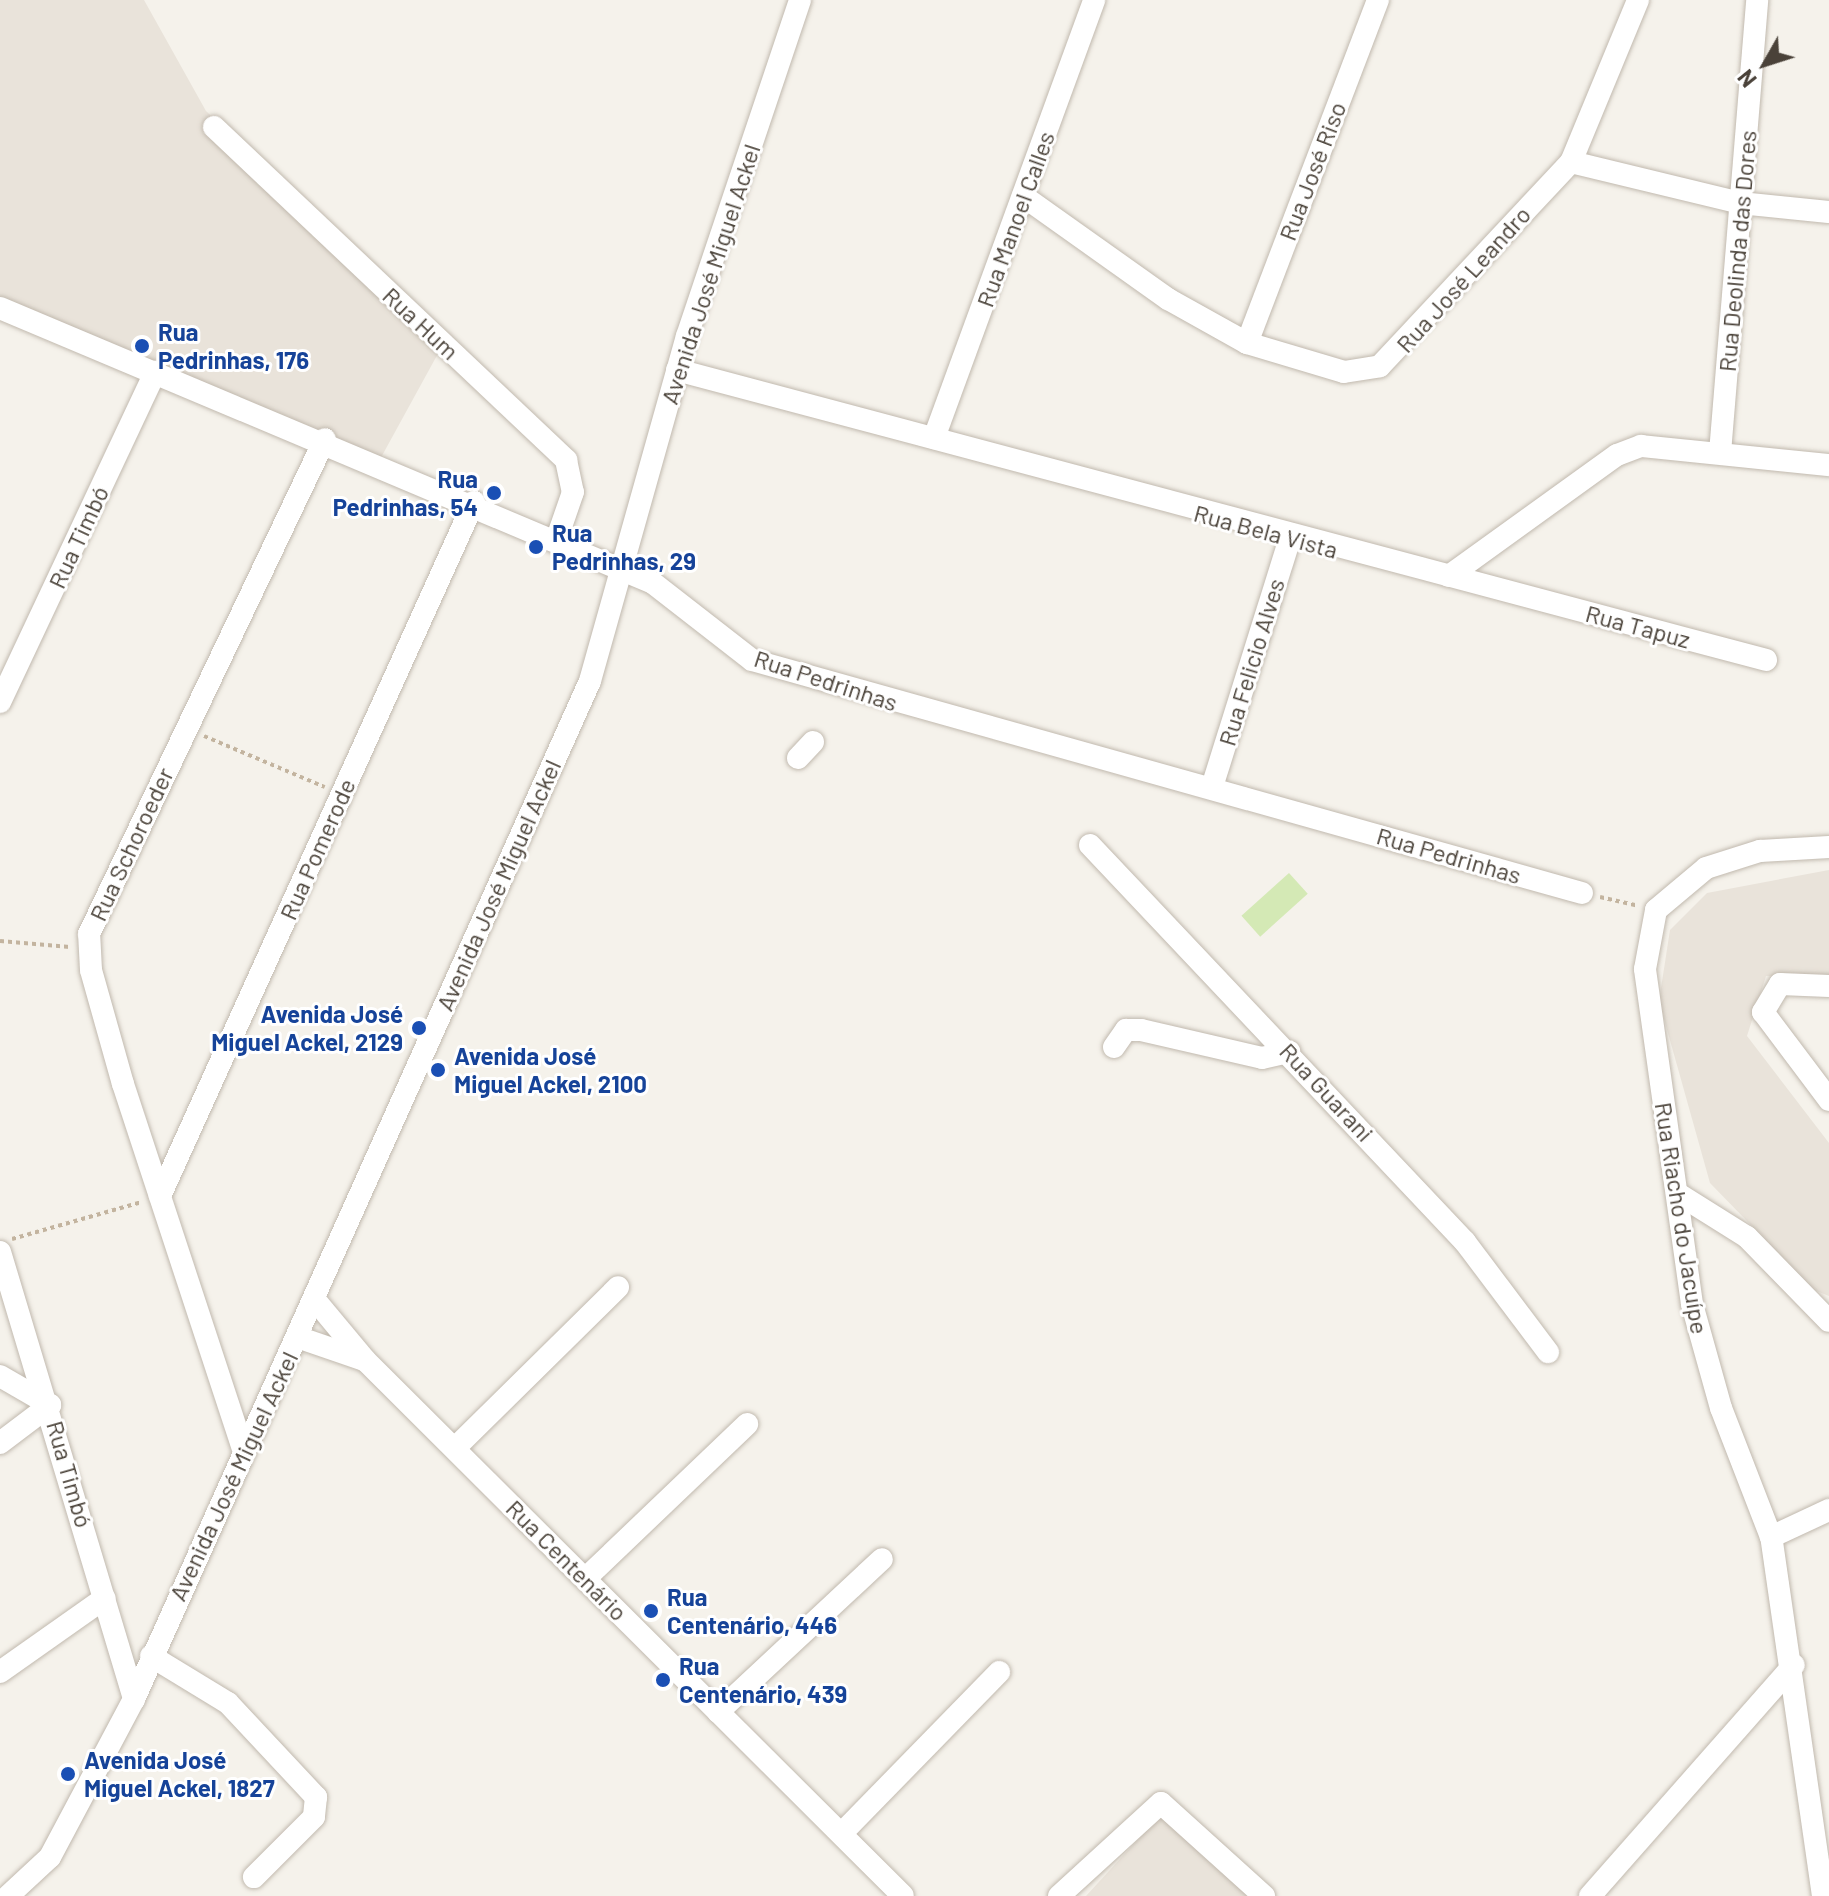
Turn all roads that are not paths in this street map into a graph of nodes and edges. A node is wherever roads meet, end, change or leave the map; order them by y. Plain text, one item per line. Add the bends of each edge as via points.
1 (800, 0) edge
2 (1094, 0) edge
3 (1378, 0) edge
4 (1638, 0) edge
5 (1757, 0) edge
6 (214, 127) dead end
7 (1571, 162) junction
8 (1023, 196) junction
9 (1740, 203) junction
10 (1829, 212) edge
11 (0, 308) edge
12 (1247, 343) junction
13 (677, 370) junction
14 (155, 372) junction
15 (934, 438) junction
16 (325, 439) junction
17 (1720, 453) junction
18 (1829, 465) edge
19 (474, 502) junction
20 (1290, 538) junction
21 (556, 541) junction
22 (1503, 541) junction
23 (619, 568) junction
24 (1449, 576) junction
25 (1511, 593) junction
26 (1766, 660) dead end
27 (0, 702) edge
28 (1212, 787) junction
29 (1090, 845) dead end
30 (1829, 847) edge
31 (1582, 893) road end
32 (1829, 986) edge
33 (1114, 1047) dead end
34 (1289, 1052) junction
35 (1829, 1100) edge
36 (1680, 1195) junction
37 (160, 1196) junction
38 (0, 1252) edge
39 (618, 1287) dead end
40 (315, 1300) junction
41 (1829, 1321) edge
42 (297, 1337) junction
43 (1548, 1352) dead end
44 (365, 1360) junction
45 (0, 1376) edge
46 (50, 1405) junction
47 (747, 1424) dead end
48 (0, 1443) edge
49 (455, 1448) junction
50 (244, 1452) junction
51 (1829, 1510) edge
52 (1771, 1537) junction
53 (882, 1559) dead end
54 (586, 1578) junction
55 (105, 1598) junction
56 (151, 1656) junction
57 (1794, 1665) junction
58 (0, 1672) edge
59 (999, 1672) dead end
60 (134, 1699) junction
61 (718, 1712) junction
62 (1821, 1804) edge
63 (842, 1833) junction
64 (254, 1877) dead end
65 (8, 1896) edge
66 (903, 1896) edge
67 (1059, 1896) edge
68 (1264, 1896) edge
69 (1590, 1896) edge
70 (1823, 1896) edge

1 - 13 street, Avenida José Miguel Ackel
2 - 8 street, Rua Manoel Calles
3 - 12 street, Rua José Riso
4 - 7 street, Rua José Leandro
5 - 9 street, Rua Deolinda das Dores
6 - 21 street, Rua Hum via 566,460 573,492
7 - 9 street
7 - 12 street, Rua José Leandro via 1380,366 1344,372
8 - 12 street, Rua José Leandro via 1168,299
8 - 15 street, Rua Manoel Calles
9 - 10 street
9 - 17 street, Rua Deolinda das Dores
11 - 14 street, Rua Pedrinhas
13 - 15 street, Rua Bela Vista
13 - 23 street, Avenida José Miguel Ackel
14 - 16 street, Rua Pedrinhas
14 - 27 street, Rua Timbó
15 - 20 street, Rua Bela Vista
16 - 19 street, Rua Pedrinhas
16 - 37 street, Rua Schoroeder via 94,919 88,948
17 - 18 street
17 - 22 street via 1664,445 1617,455
19 - 21 street, Rua Pedrinhas
19 - 37 street, Rua Pomerode
20 - 24 street, Rua Bela Vista
20 - 28 street, Rua Felicio Alves
21 - 23 street, Rua Pedrinhas
22 - 24 street
22 - 25 street via 1492,572
23 - 28 street, Rua Pedrinhas via 665,590 752,660
23 - 40 street, Avenida José Miguel Ackel via 590,681
24 - 25 street, Rua Tapuz
25 - 26 street, Rua Tapuz
28 - 31 street, Rua Pedrinhas
29 - 34 street, Rua Guarani
30 - 36 street, Rua Riacho do Jacuípe via 1730,857 1683,884 1656,910 1647,1008
32 - 35 street via 1780,984 1763,1012
33 - 34 street via 1126,1030 1141,1030 1262,1058
34 - 43 street, Rua Guarani via 1465,1242
36 - 41 street via 1747,1237
36 - 52 street, Rua Riacho do Jacuípe via 1704,1352
37 - 50 street, Rua Schoroeder
38 - 46 street, Rua Timbó
39 - 49 street
40 - 42 street, Avenida José Miguel Ackel
40 - 44 street, Rua Centenário
42 - 44 street, Rua Centenário
42 - 50 street, Avenida José Miguel Ackel
44 - 49 street, Rua Centenário
45 - 46 street
46 - 48 street
46 - 55 street, Rua Timbó
47 - 54 street
49 - 54 street, Rua Centenário
50 - 56 street, Avenida José Miguel Ackel
51 - 52 street
52 - 57 street, Rua Riacho do Jacuípe
53 - 61 street
54 - 61 street, Rua Centenário
55 - 58 street
55 - 60 street, Rua Timbó
56 - 60 street, Avenida José Miguel Ackel
56 - 64 street via 221,1697 316,1797 314,1817
57 - 62 street, Rua Riacho do Jacuípe
57 - 69 street
59 - 63 street
60 - 65 street, Avenida José Miguel Ackel via 50,1857
61 - 63 street, Rua Centenário
62 - 70 street, Rua Riacho do Jacuípe
63 - 66 street, Rua Centenário
67 - 68 street via 1161,1803

